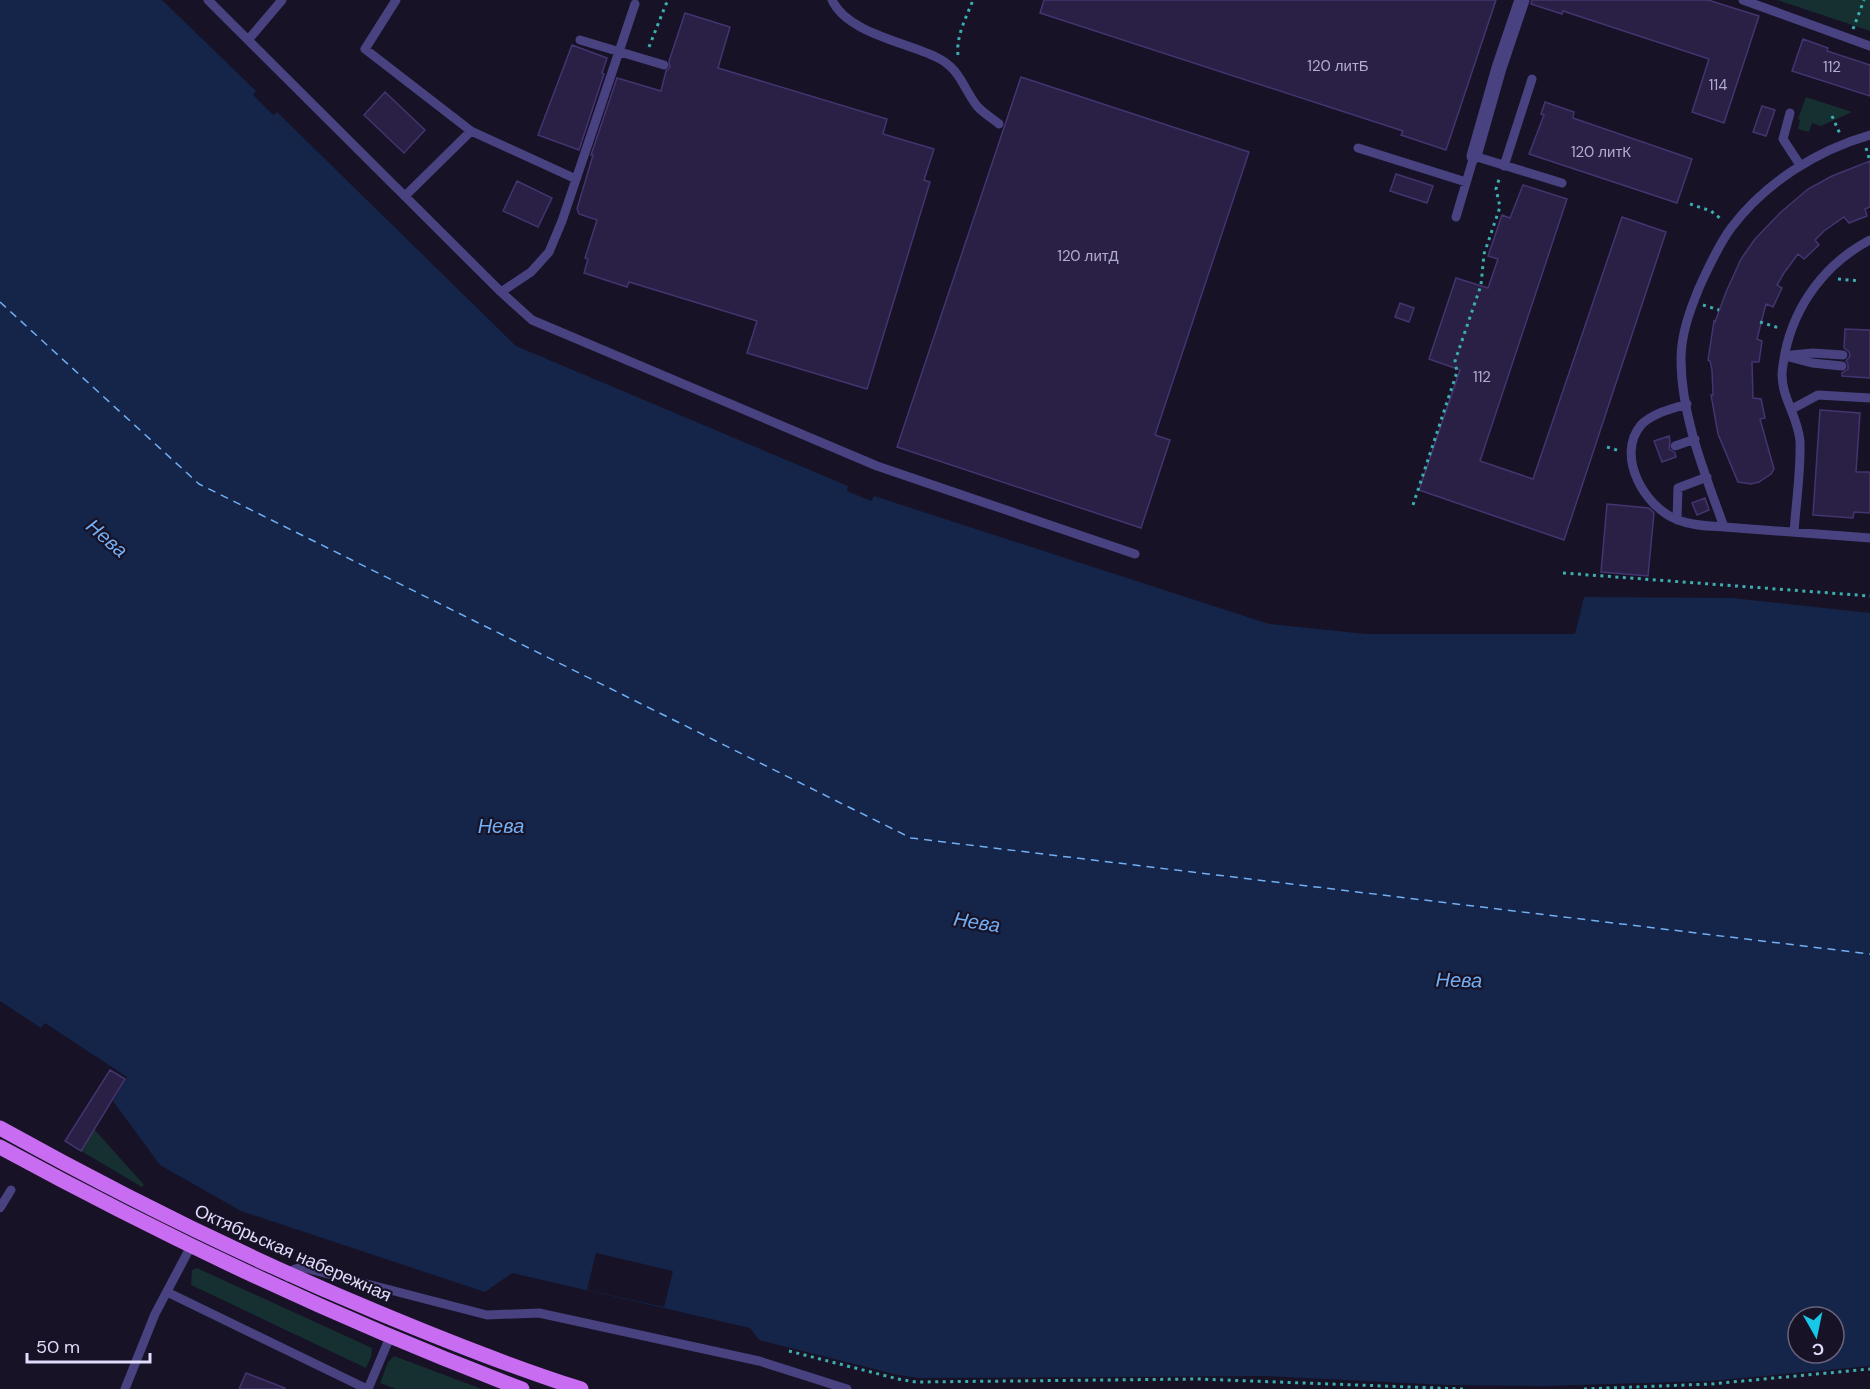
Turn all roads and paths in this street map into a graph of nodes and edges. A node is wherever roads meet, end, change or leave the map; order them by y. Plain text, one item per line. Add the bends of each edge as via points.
1 (208, 0) edge
2 (282, 0) edge
3 (396, 0) edge
4 (670, 0) edge
5 (832, 0) edge
6 (973, 0) edge
7 (1522, 0) edge
8 (1743, 0) edge
9 (1862, 1) edge
10 (635, 4) dead end
11 (1850, 39) junction
12 (248, 40) junction
13 (580, 40) dead end
14 (1870, 46) edge
15 (619, 52) junction
16 (644, 59) junction
17 (664, 65) dead end
18 (960, 76) junction
19 (1532, 79) dead end
20 (1790, 113) dead end
21 (1833, 116) dead end
22 (999, 124) dead end
23 (471, 131) junction
24 (1870, 135) edge
25 (1845, 143) junction
26 (1866, 147) dead end
27 (1358, 148) dead end
28 (1474, 156) junction
29 (1870, 161) edge
30 (1800, 165) junction
31 (1504, 166) junction
32 (576, 179) junction
33 (1466, 183) junction
34 (1562, 183) dead end
35 (405, 196) junction
36 (1690, 204) dead end
37 (1456, 217) dead end
38 (1731, 228) junction
39 (1870, 240) edge
40 (501, 292) junction
41 (1760, 322) dead end
42 (1790, 331) junction
43 (1843, 355) dead end
44 (1785, 356) junction
45 (1842, 366) dead end
46 (1870, 398) edge
47 (1687, 404) junction
48 (1792, 409) junction
49 (1695, 439) junction
50 (1675, 446) dead end
51 (1707, 477) junction
52 (1413, 504) dead end
53 (1677, 520) junction
54 (1724, 527) junction
55 (1794, 532) junction
56 (1870, 538) edge
57 (1134, 554) dead end
58 (1563, 573) dead end
59 (1870, 596) edge
60 (0, 1128) edge
61 (0, 1147) edge
62 (11, 1190) dead end
63 (0, 1208) edge
64 (191, 1246) junction
65 (287, 1283) junction
66 (166, 1292) junction
67 (390, 1337) junction
68 (789, 1351) dead end
69 (1870, 1369) edge
70 (1738, 1382) junction
71 (125, 1389) edge
72 (367, 1389) edge
73 (522, 1389) edge
74 (581, 1389) edge
75 (847, 1389) edge
76 (1463, 1389) edge
77 (1584, 1389) edge
78 (1739, 1389) edge

1 - 12 lane
2 - 12 lane
3 - 23 lane via 365,49
4 - 16 path
5 - 18 lane via 836,10 860,27 939,58
6 - 18 path via 959,34
7 - 28 street
8 - 11 lane
9 - 11 path
10 - 15 lane
11 - 14 lane
12 - 35 lane
13 - 15 lane
15 - 16 lane
15 - 32 lane
16 - 17 lane
18 - 22 lane via 978,106
19 - 31 lane
20 - 30 lane via 1783,139
21 - 25 path
23 - 32 lane
23 - 35 lane
24 - 25 lane
25 - 30 lane
26 - 29 path
27 - 33 lane
28 - 31 lane
28 - 33 lane
30 - 38 lane
31 - 34 lane
31 - 52 path via 1496,189 1500,207 1455,360 1457,372
32 - 40 lane via 549,252 531,272
33 - 37 lane
35 - 40 lane
36 - 38 path via 1710,211
38 - 47 lane via 1707,270 1683,334 1681,358
39 - 42 lane via 1832,266 1809,294
40 - 57 lane via 532,320 877,466
41 - 42 path
42 - 44 lane
43 - 44 lane
44 - 45 lane
44 - 48 lane via 1782,375
46 - 48 lane via 1818,395
47 - 49 lane
47 - 53 lane via 1642,423 1634,436 1631,455 1640,486 1657,506
48 - 55 lane via 1800,442
49 - 50 lane
49 - 51 lane
51 - 53 lane via 1678,488
51 - 54 lane
53 - 54 lane
54 - 55 lane
55 - 56 lane
58 - 59 path
60 - 65 main road, Октябрьская набережная
61 - 64 main road, Октябрьская набережная
62 - 63 lane
64 - 65 main road, Октябрьская набережная
64 - 66 lane
65 - 67 main road, Октябрьская набережная
65 - 74 main road, Октябрьская набережная via 519,1370
65 - 75 lane via 293,1270 301,1267 486,1315 539,1313 759,1361
66 - 71 lane
66 - 72 lane
67 - 72 lane
67 - 73 main road, Октябрьская набережная
68 - 76 path via 916,1382 1198,1379
69 - 70 path
70 - 77 path
70 - 78 path

